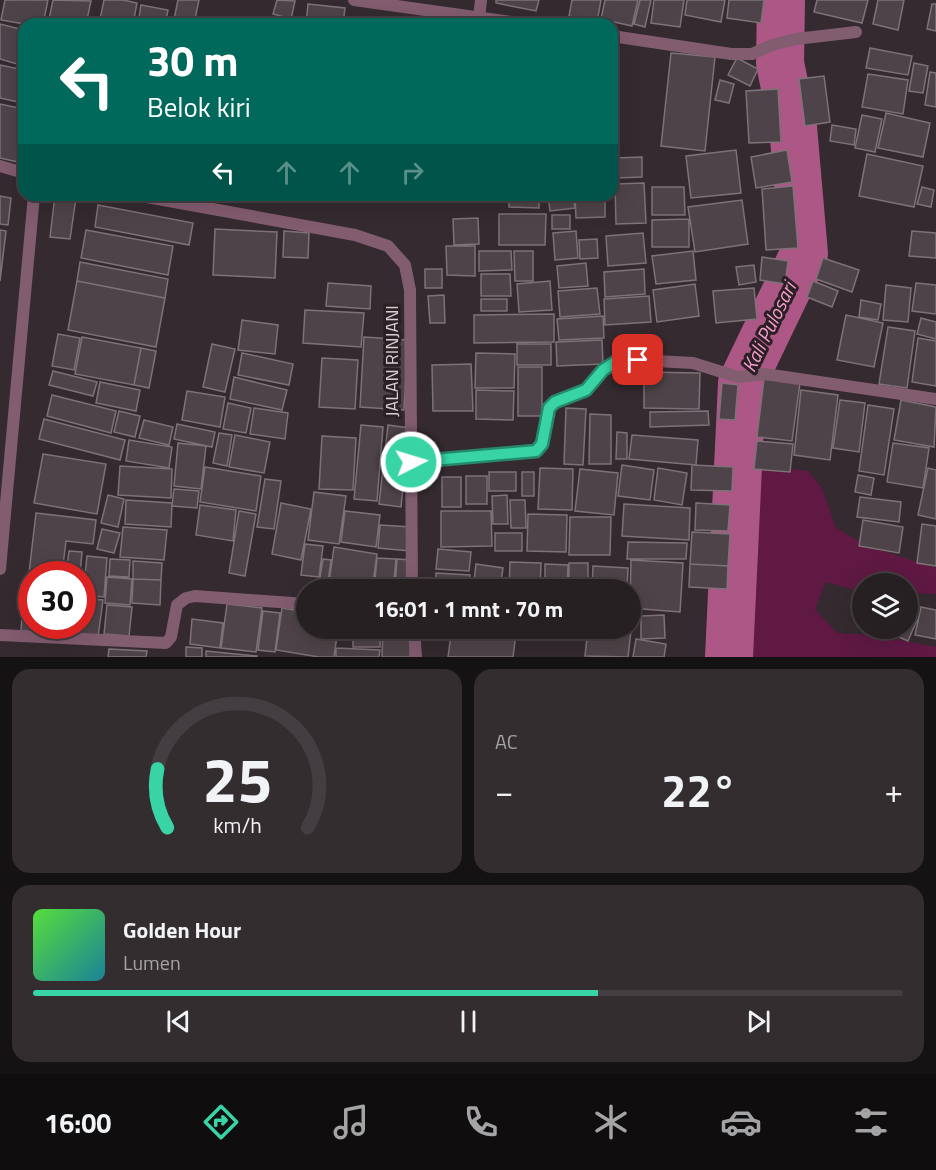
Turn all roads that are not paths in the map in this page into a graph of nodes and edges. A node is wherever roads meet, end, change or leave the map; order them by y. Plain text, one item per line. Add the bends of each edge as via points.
1 (354, 0) edge
2 (481, 0) edge
3 (479, 18) joint
4 (856, 32) dead end
5 (618, 37) edge
6 (0, 166) edge
7 (18, 171) edge
8 (33, 201) edge
9 (169, 201) edge
10 (936, 399) edge
11 (411, 462) junction
12 (0, 569) edge
13 (412, 579) edge
14 (296, 603) edge
15 (0, 635) edge
16 (415, 639) edge
17 (416, 657) edge

1 - 3 street
2 - 3 street
4 - 5 street via 796,39 752,54
6 - 7 street
8 - 12 street
9 - 11 street, JALAN RINJANI via 355,235 388,246 405,265 410,290
10 - 11 street via 765,374 729,376 693,363 620,359 603,370 586,390 549,408 542,444 536,451
11 - 13 street, JALAN RINJANI
14 - 15 street via 186,598 177,605 171,638 166,643
16 - 17 street

